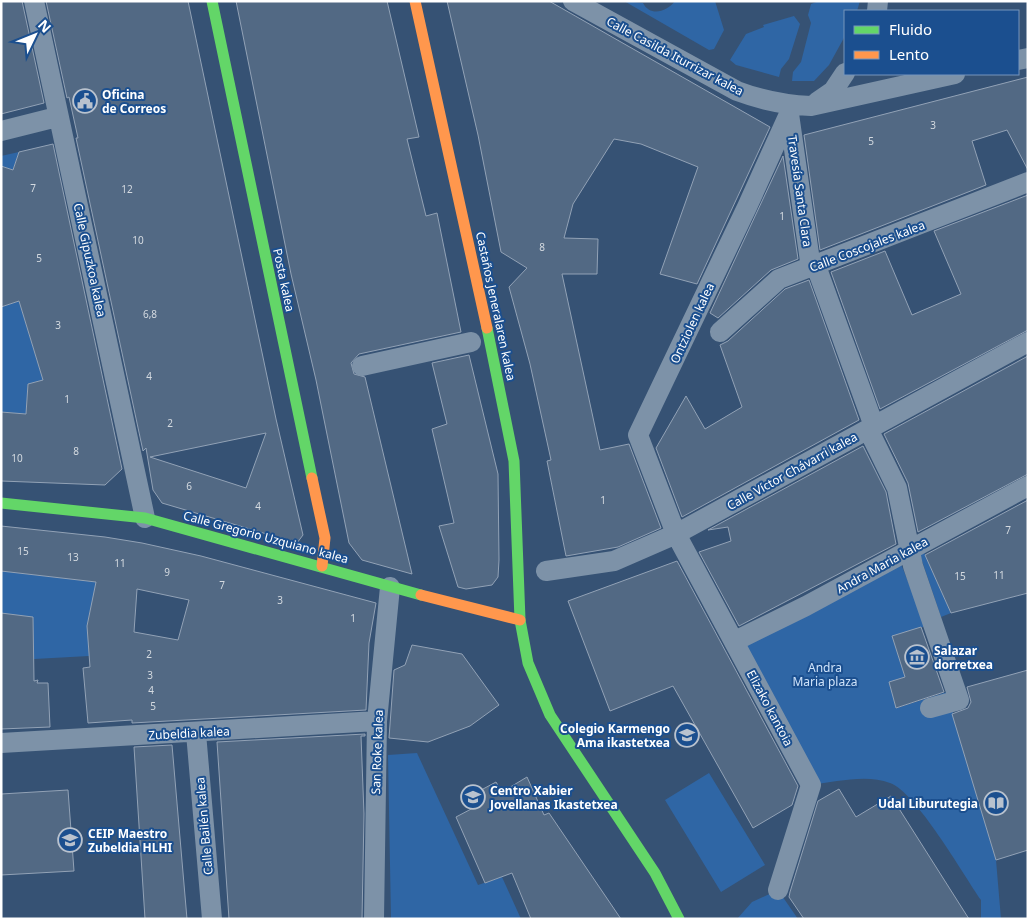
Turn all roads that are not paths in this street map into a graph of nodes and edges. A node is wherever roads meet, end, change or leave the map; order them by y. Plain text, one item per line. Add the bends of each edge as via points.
1 (34, 1) edge
2 (212, 1) edge
3 (415, 1) edge
4 (573, 1) edge
5 (844, 74) edge
6 (950, 75) edge
7 (811, 106) junction
8 (789, 114) joint
9 (49, 119) dead end
10 (1, 131) edge
11 (1028, 182) edge
12 (814, 267) junction
13 (720, 332) dead end
14 (471, 342) dead end
15 (1028, 342) edge
16 (362, 366) dead end
17 (871, 428) junction
18 (1028, 486) edge
19 (1, 503) edge
20 (145, 518) junction
21 (676, 534) junction
22 (908, 550) junction
23 (322, 566) junction
24 (546, 571) dead end
25 (390, 587) junction
26 (520, 620) junction
27 (735, 641) junction
28 (930, 708) dead end
29 (377, 721) junction
30 (196, 733) junction
31 (1, 743) edge
32 (778, 890) dead end
33 (212, 919) edge
34 (374, 919) edge
35 (679, 919) edge

1 - 20 street, Calle Gipuzkoa kalea
2 - 23 street, Posta kalea via 325,538
3 - 26 street, Castaños Jeneralaren kalea via 514,461
4 - 7 street, Calle Casilda Iturrizar kalea via 737,91 789,105
5 - 7 street via 833,91
6 - 7 street, Calle Casilda Iturrizar kalea
8 - 12 street, Travesía Santa Clara
8 - 21 street, Ontziolen kalea via 638,435
9 - 10 street
11 - 12 street, Calle Coscojales kalea
12 - 13 street, Calle Coscojales kalea via 779,279
12 - 17 street, Travesía Santa Clara
14 - 16 street
15 - 17 street, Calle Víctor Chávarri kalea
17 - 21 street, Calle Víctor Chávarri kalea
17 - 22 street, Travesía Santa Clara via 897,488
18 - 22 street, Andra Maria kalea
19 - 20 street, Calle Gregorio Uzquiano kalea
20 - 23 street, Calle Gregorio Uzquiano kalea
21 - 24 street, Calle Víctor Chávarri kalea via 614,561
21 - 27 street, Elizako kantoia
22 - 27 street, Andra Maria kalea
22 - 28 street, Travesía Santa Clara via 959,700
23 - 25 street, Calle Gregorio Uzquiano kalea
25 - 26 street, Calle Gregorio Uzquiano kalea
25 - 29 street, San Roke kalea
26 - 35 street, Castaños Jeneralaren kalea via 528,663 550,715 650,866
27 - 32 street, Elizako kantoia via 811,785
29 - 30 street, Zubeldia kalea
29 - 34 street, San Roke kalea
30 - 31 street, Zubeldia kalea
30 - 33 street, Calle Bailén kalea

